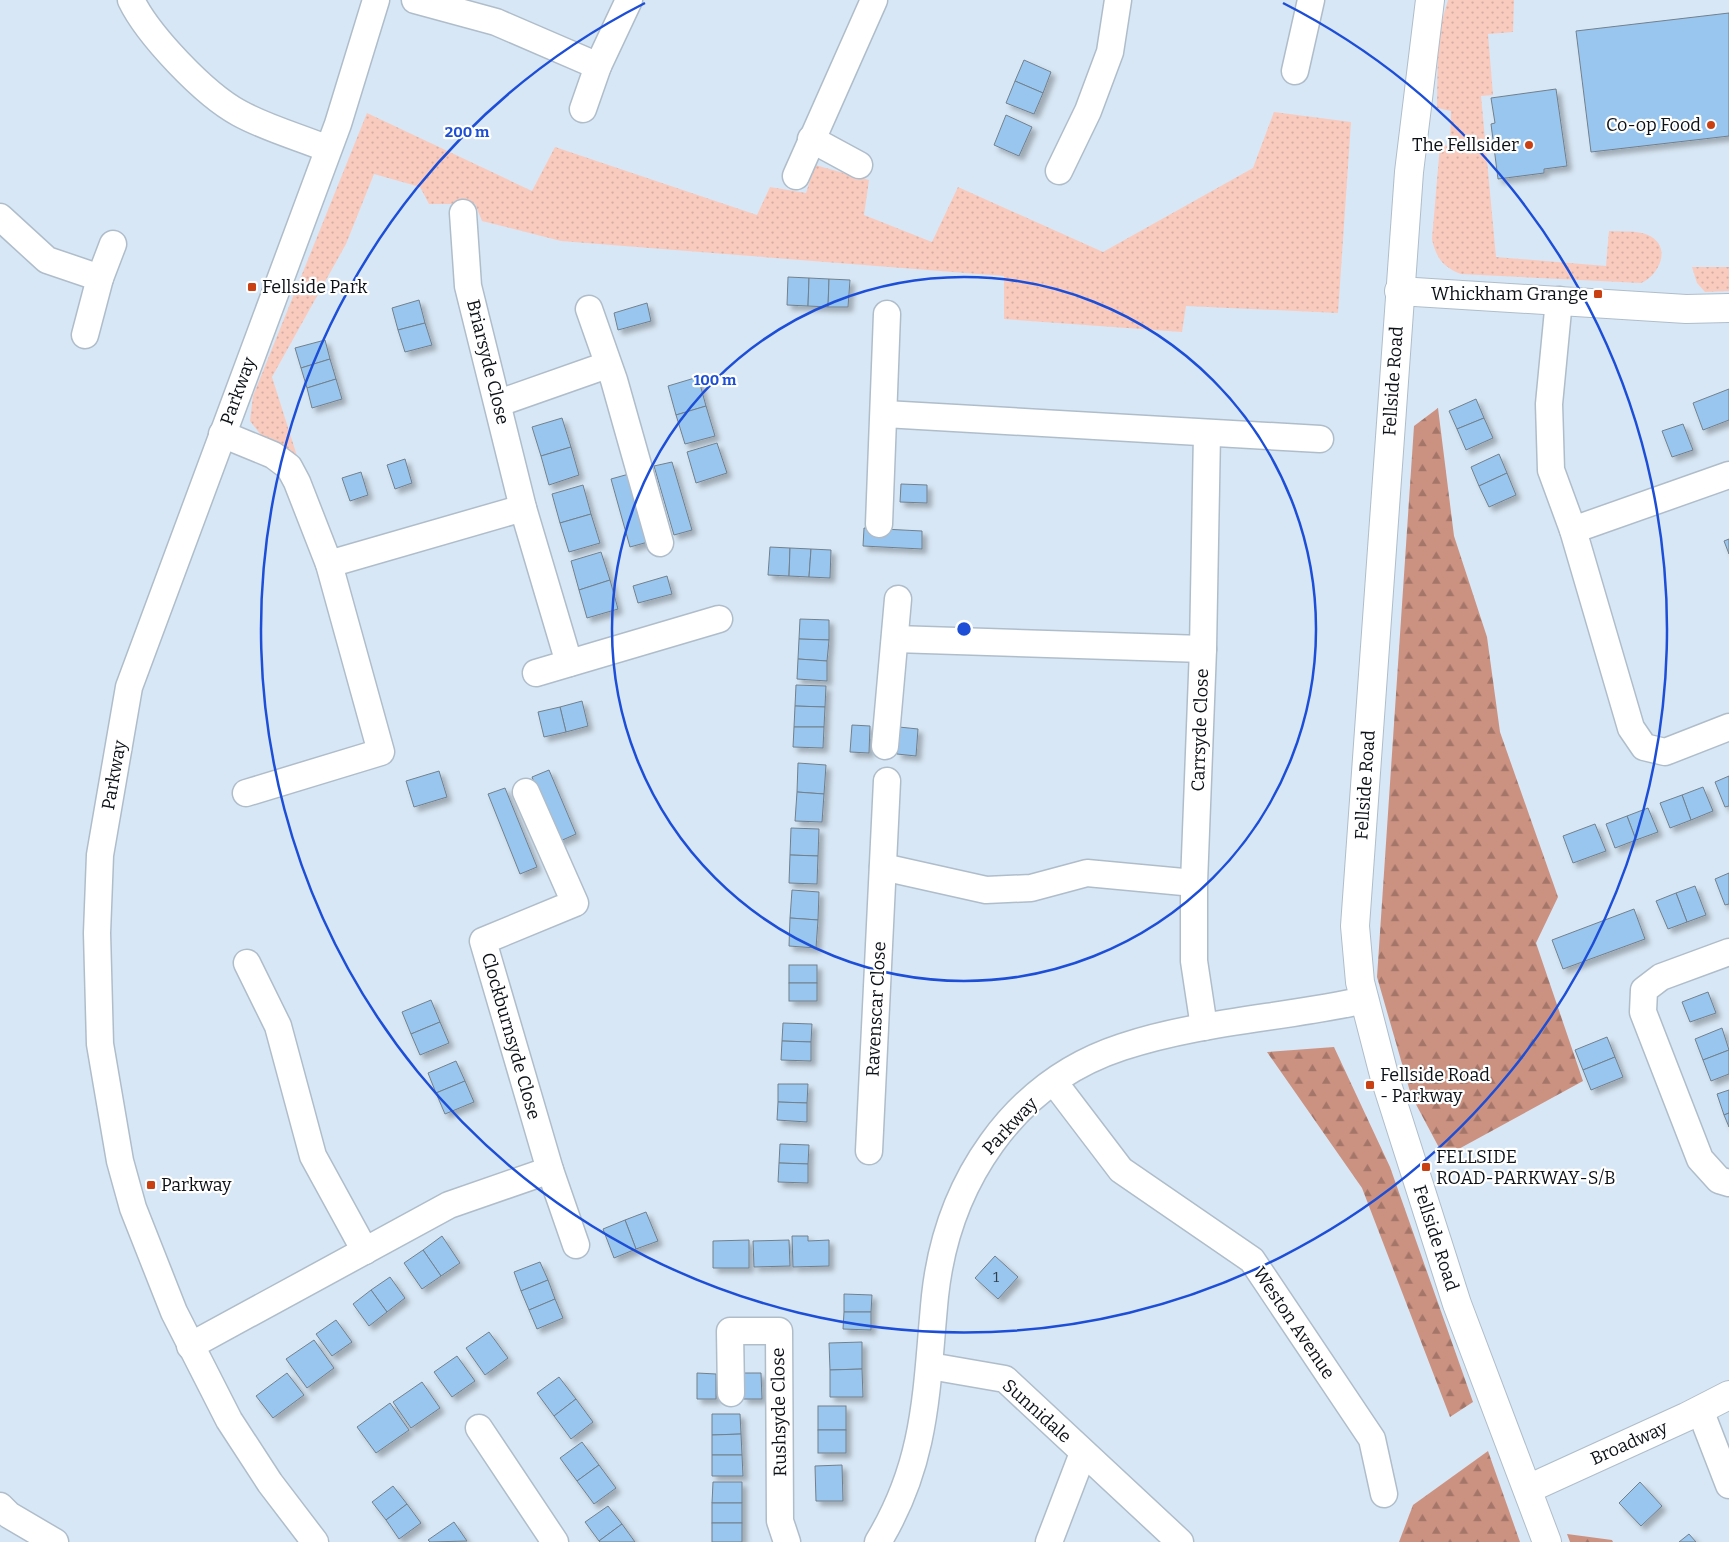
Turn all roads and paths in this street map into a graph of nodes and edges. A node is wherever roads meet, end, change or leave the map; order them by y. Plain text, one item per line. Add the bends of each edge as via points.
1 (131, 0) edge
2 (376, 0) edge
3 (414, 0) edge
4 (629, 0) edge
5 (874, 0) edge
6 (1118, 0) edge
7 (1311, 0) edge
8 (1430, 0) edge
9 (598, 66) junction
10 (1295, 71) dead end
11 (583, 109) dead end
12 (811, 140) junction
13 (328, 149) junction
14 (858, 165) dead end
15 (1059, 171) dead end
16 (796, 176) dead end
17 (463, 213) dead end
18 (0, 217) edge
19 (113, 244) dead end
20 (100, 278) junction
21 (1399, 291) junction
22 (1559, 300) junction
23 (1729, 308) edge
24 (589, 309) dead end
25 (887, 314) dead end
26 (85, 335) dead end
27 (607, 365) junction
28 (499, 403) junction
29 (885, 414) junction
30 (1206, 433) junction
31 (222, 434) junction
32 (1320, 439) dead end
33 (1729, 475) edge
34 (524, 508) junction
35 (880, 524) dead end
36 (1573, 530) junction
37 (660, 543) dead end
38 (329, 564) junction
39 (898, 599) dead end
40 (719, 620) dead end
41 (895, 639) junction
42 (1203, 649) junction
43 (569, 663) junction
44 (536, 673) dead end
45 (1729, 727) edge
46 (884, 746) dead end
47 (887, 781) dead end
48 (526, 792) dead end
49 (246, 793) dead end
50 (883, 867) junction
51 (1194, 883) junction
52 (1729, 952) edge
53 (247, 963) dead end
54 (1365, 1000) junction
55 (1204, 1027) junction
56 (1054, 1082) junction
57 (869, 1151) dead end
58 (550, 1170) junction
59 (1729, 1183) edge
60 (576, 1245) dead end
61 (365, 1251) junction
62 (190, 1346) junction
63 (930, 1366) junction
64 (731, 1393) dead end
65 (1729, 1395) edge
66 (1700, 1410) junction
67 (479, 1428) dead end
68 (1083, 1452) junction
69 (1729, 1485) edge
70 (1528, 1489) junction
71 (1384, 1494) dead end
72 (0, 1506) edge
73 (55, 1542) edge
74 (315, 1542) edge
75 (555, 1542) edge
76 (787, 1542) edge
77 (878, 1542) edge
78 (1049, 1542) edge
79 (1180, 1542) edge
80 (1547, 1542) edge

1 - 13 street via 138,14 192,78 238,113
2 - 13 street, Parkway
3 - 9 street via 496,22
4 - 9 street
5 - 12 street
6 - 15 street via 1110,52 1088,111
7 - 10 street
8 - 21 street, Fellside Road via 1409,172
9 - 11 street
12 - 14 street
12 - 16 street
13 - 31 street, Parkway
17 - 28 street, Briarsyde Close via 468,286
18 - 20 street via 47,260
19 - 20 street
20 - 26 street
21 - 22 street
21 - 54 street, Fellside Road via 1355,926
22 - 23 street via 1686,309
22 - 36 street via 1549,404 1551,470
24 - 27 street
25 - 29 street
27 - 28 street
27 - 37 street
28 - 34 street, Briarsyde Close
29 - 30 street
29 - 35 street
30 - 32 street
30 - 42 street, Carrsyde Close
31 - 38 street via 273,455 289,467
31 - 62 street, Parkway via 129,687 100,855 97,933 100,1044 120,1160 133,1208
33 - 36 street
34 - 38 street
34 - 43 street, Briarsyde Close
36 - 45 street via 1631,728 1644,747 1665,752
38 - 49 street via 381,752
39 - 41 street
40 - 43 street
41 - 42 street
41 - 46 street
42 - 51 street, Carrsyde Close
43 - 44 street
47 - 50 street, Ravenscar Close
48 - 58 street, Clockburnsyde Close via 575,903 483,941
50 - 51 street via 986,890 1031,888 1087,873
50 - 57 street, Ravenscar Close
51 - 55 street, Carrsyde Close via 1194,961
52 - 59 street via 1661,977 1644,990 1643,1012 1700,1159 1719,1180
53 - 61 street via 278,1026 313,1156
54 - 55 street, Parkway
54 - 70 street, Fellside Road via 1384,1075 1457,1304
55 - 56 street, Parkway via 1150,1038 1096,1056
56 - 63 street, Parkway via 1019,1110 1000,1132 972,1171 957,1205 944,1241 935,1295
56 - 71 street, Weston Avenue via 1121,1170 1252,1260 1372,1439
58 - 60 street, Clockburnsyde Close
58 - 61 street via 449,1205
61 - 62 street
62 - 74 street, Parkway via 229,1420
63 - 68 street, Sunnidale via 1006,1379
63 - 77 street, Parkway via 920,1437 910,1477
64 - 76 street, Rushsyde Close via 730,1331 779,1331 780,1521
65 - 66 street, Broadway
66 - 69 street
66 - 70 street, Broadway
67 - 75 street
68 - 78 street, Sunnidale
68 - 79 street, Sunnidale
70 - 80 street, Fellside Road
72 - 73 street via 9,1515

